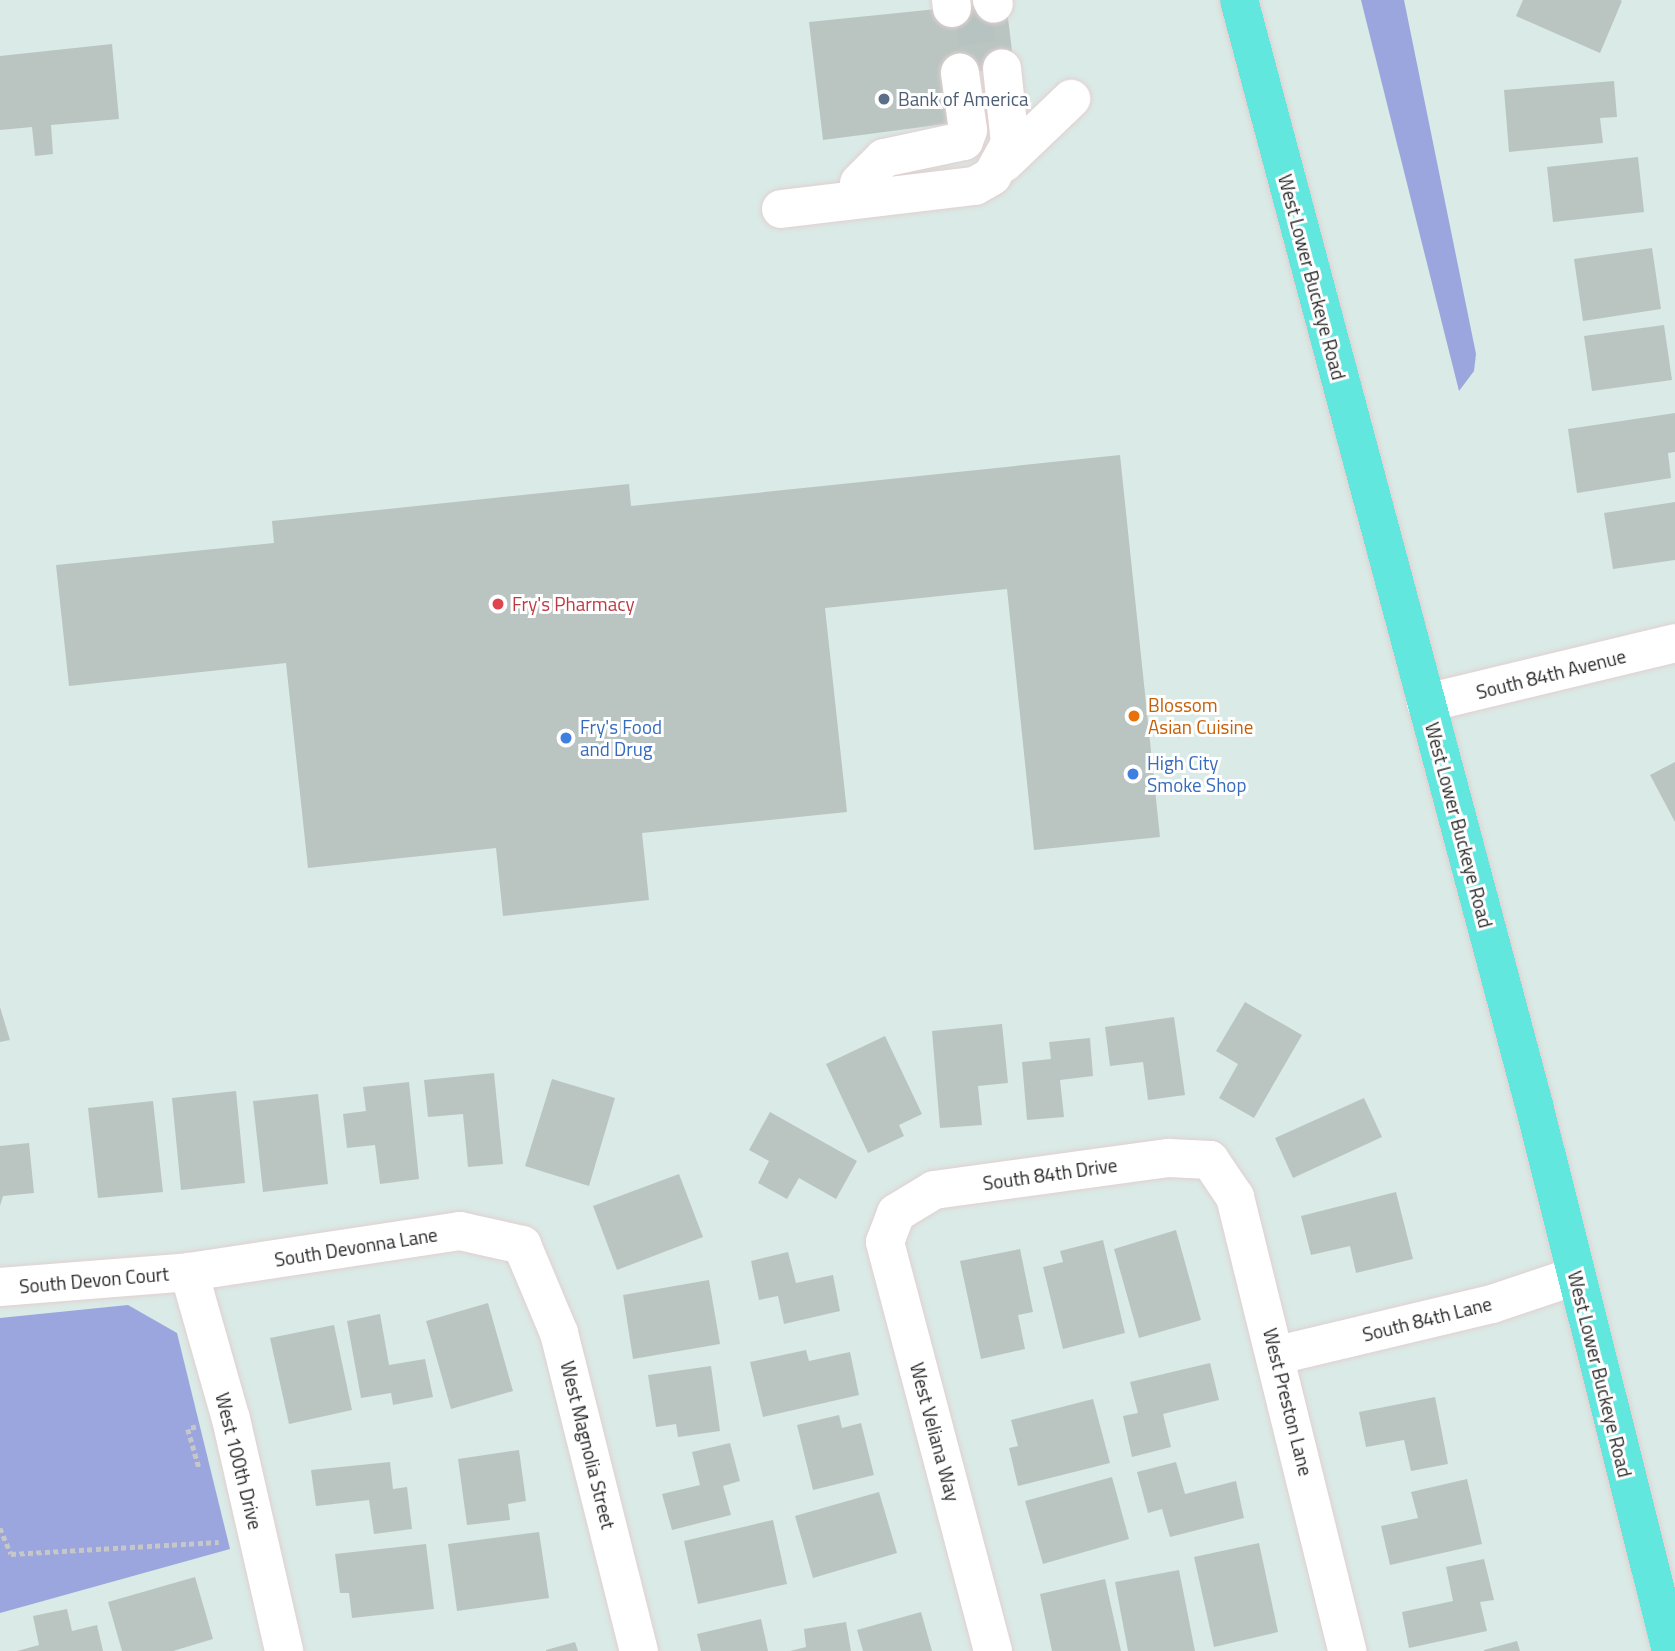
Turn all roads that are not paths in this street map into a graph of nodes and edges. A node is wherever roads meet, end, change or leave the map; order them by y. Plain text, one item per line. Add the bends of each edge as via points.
1 (1239, 0) edge
2 (1071, 99) dead end
3 (1004, 163) junction
4 (1675, 643) edge
5 (1426, 703) junction
6 (1210, 1160) joint
7 (897, 1213) joint
8 (522, 1244) joint
9 (189, 1272) junction
10 (1575, 1276) junction
11 (0, 1287) edge
12 (1278, 1355) junction
13 (284, 1651) edge
14 (639, 1651) edge
15 (993, 1651) edge
16 (1347, 1651) edge
17 (1671, 1651) edge

1 - 5 main road, West Lower Buckeye Road
2 - 3 street
3 - 3 street via 975,186 780,202 859,183 884,158 964,141 981,71 1010,142
4 - 5 street, South 84th Avenue
5 - 10 main road, West Lower Buckeye Road
6 - 7 street, South 84th Drive via 1170,1158 934,1190
6 - 12 street, West Preston Lane via 1235,1197
7 - 15 street, West Veliana Way via 885,1242
8 - 9 street, South Devonna Lane via 460,1231
8 - 14 street, West Magnolia Street via 559,1333
9 - 11 street, South Devon Court
9 - 13 street, West 100th Drive via 231,1419
10 - 12 street, South 84th Lane via 1492,1304
10 - 17 main road, West Lower Buckeye Road
12 - 16 street, West Preston Lane

